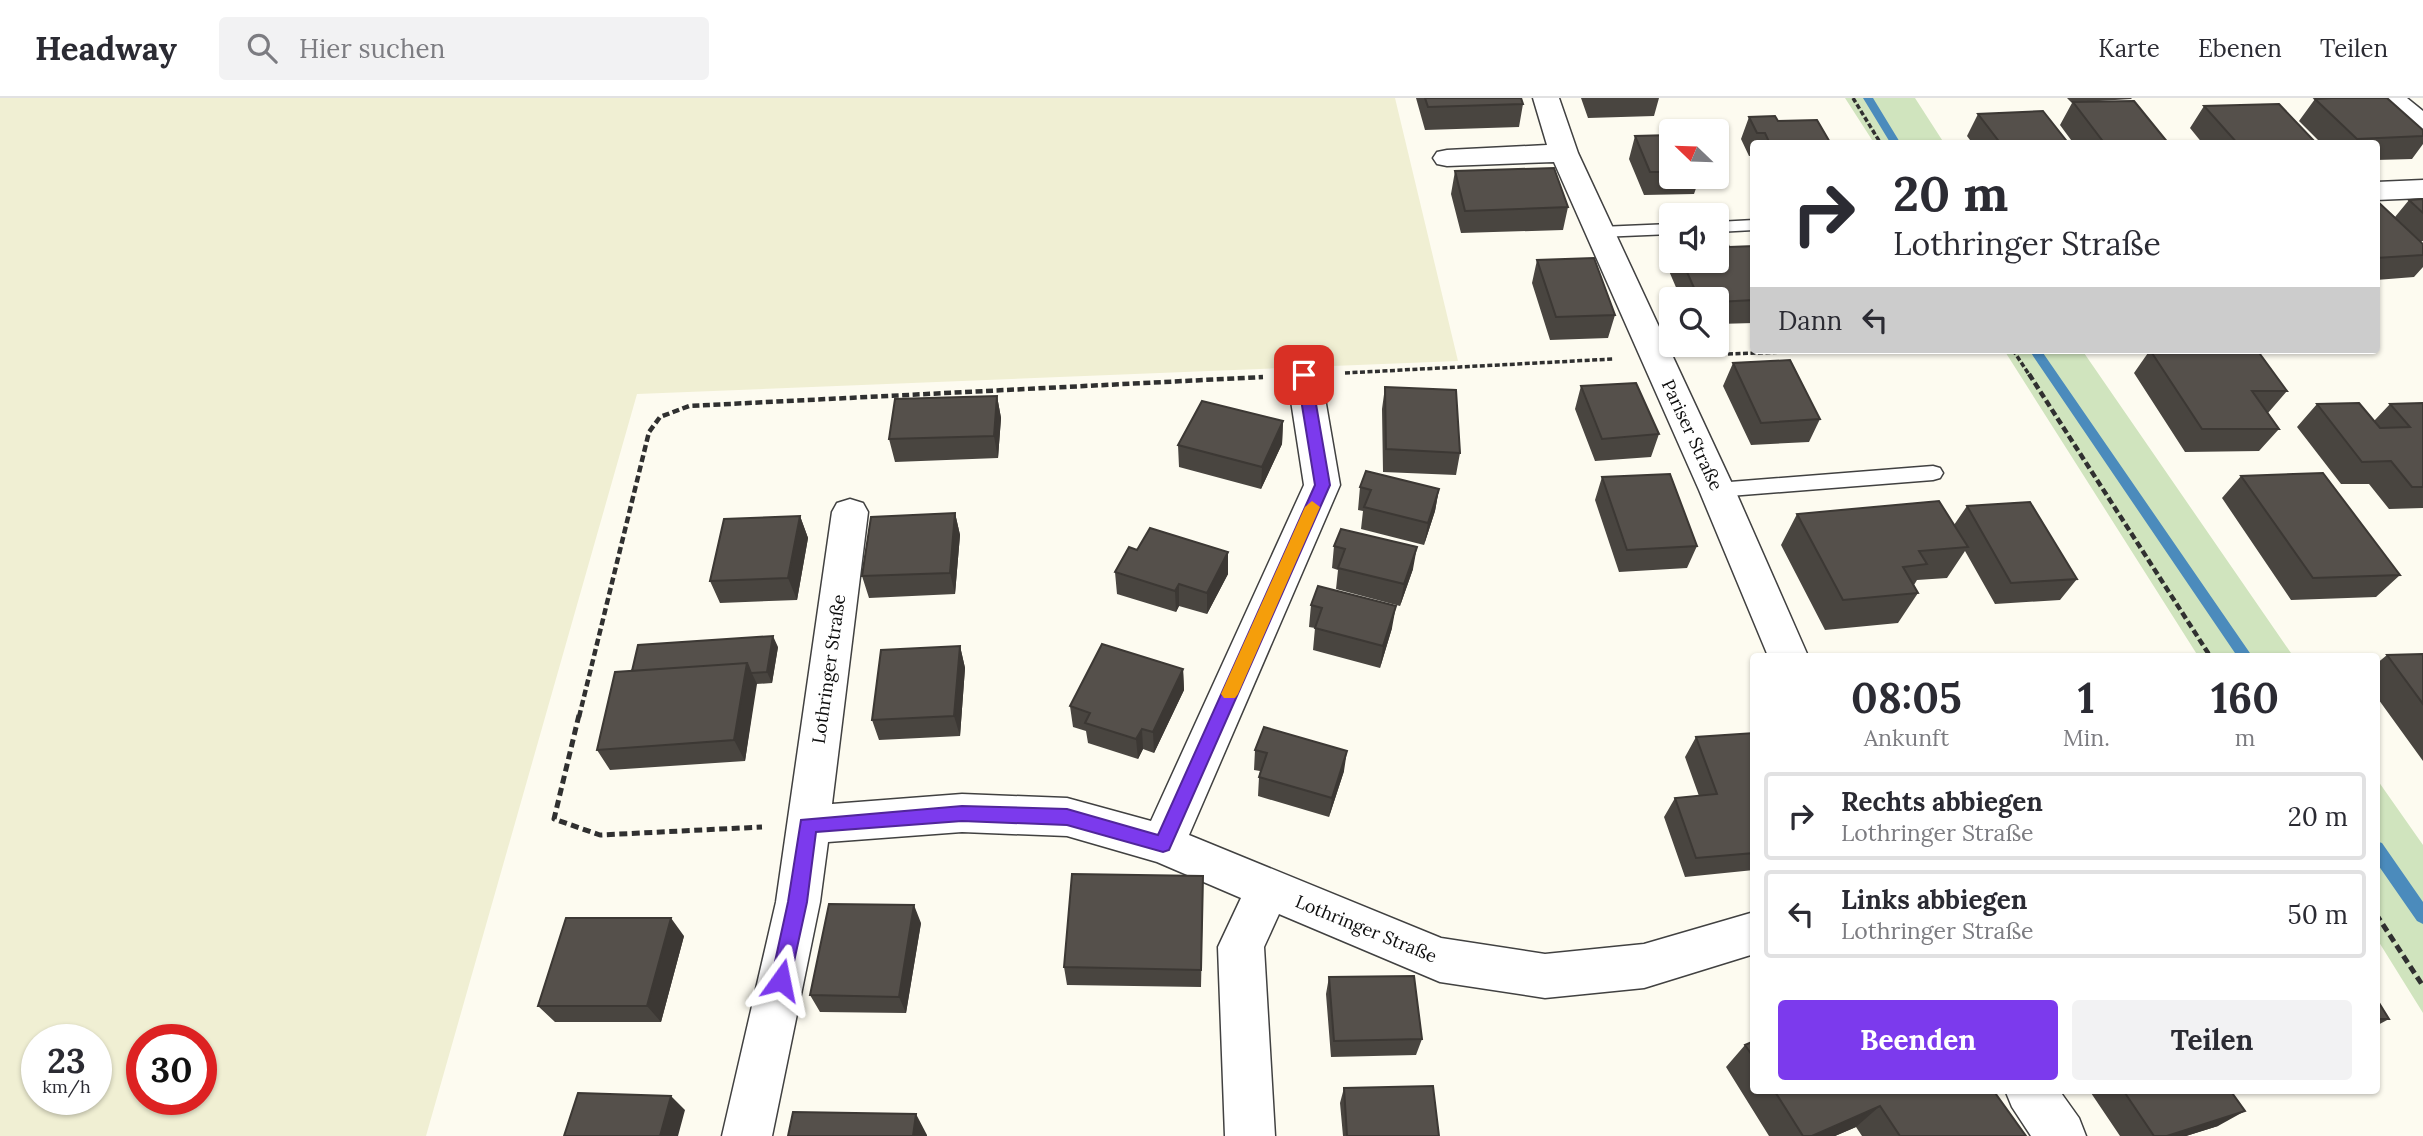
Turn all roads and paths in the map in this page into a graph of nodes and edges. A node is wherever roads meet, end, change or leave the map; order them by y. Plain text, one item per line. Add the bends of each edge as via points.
1 (1546, 98) edge
2 (1853, 98) edge
3 (2391, 98) edge
4 (2423, 125) edge
5 (1879, 140) edge
6 (1564, 153) junction
7 (1447, 158) dead end
8 (2423, 190) edge
9 (2380, 191) edge
10 (1750, 225) edge
11 (1729, 226) edge
12 (1659, 230) edge
13 (1600, 232) junction
14 (1750, 353) edge
15 (2016, 354) edge
16 (1656, 356) junction
17 (1304, 375) junction
18 (1933, 473) dead end
19 (1717, 490) junction
20 (850, 512) dead end
21 (1787, 653) edge
22 (2208, 653) edge
23 (808, 825) junction
24 (1163, 844) junction
25 (1268, 889) junction
26 (2380, 920) edge
27 (1750, 934) edge
28 (2423, 986) edge
29 (2032, 1094) edge
30 (747, 1136) edge
31 (1250, 1136) edge
32 (2061, 1136) edge

1 - 6 street, Pariser Straße
2 - 5 path
3 - 4 street
6 - 7 street
6 - 13 street, Pariser Straße
8 - 9 street
10 - 11 lane
12 - 13 lane
13 - 16 street, Pariser Straße
14 - 16 path
15 - 22 path
16 - 17 path
16 - 19 street, Pariser Straße
17 - 23 path via 689,406 660,417 649,432 554,819 600,835
17 - 24 street via 1322,485
18 - 19 lane
19 - 21 street, Pariser Straße
20 - 23 street, Lothringer Straße
23 - 24 street, Lothringer Straße via 962,813 1067,817
23 - 30 street, Lothringer Straße via 798,902
24 - 25 street, Lothringer Straße
25 - 27 street, Lothringer Straße via 1440,960 1545,976 1644,966
25 - 31 street via 1241,947
26 - 28 path
29 - 32 street

